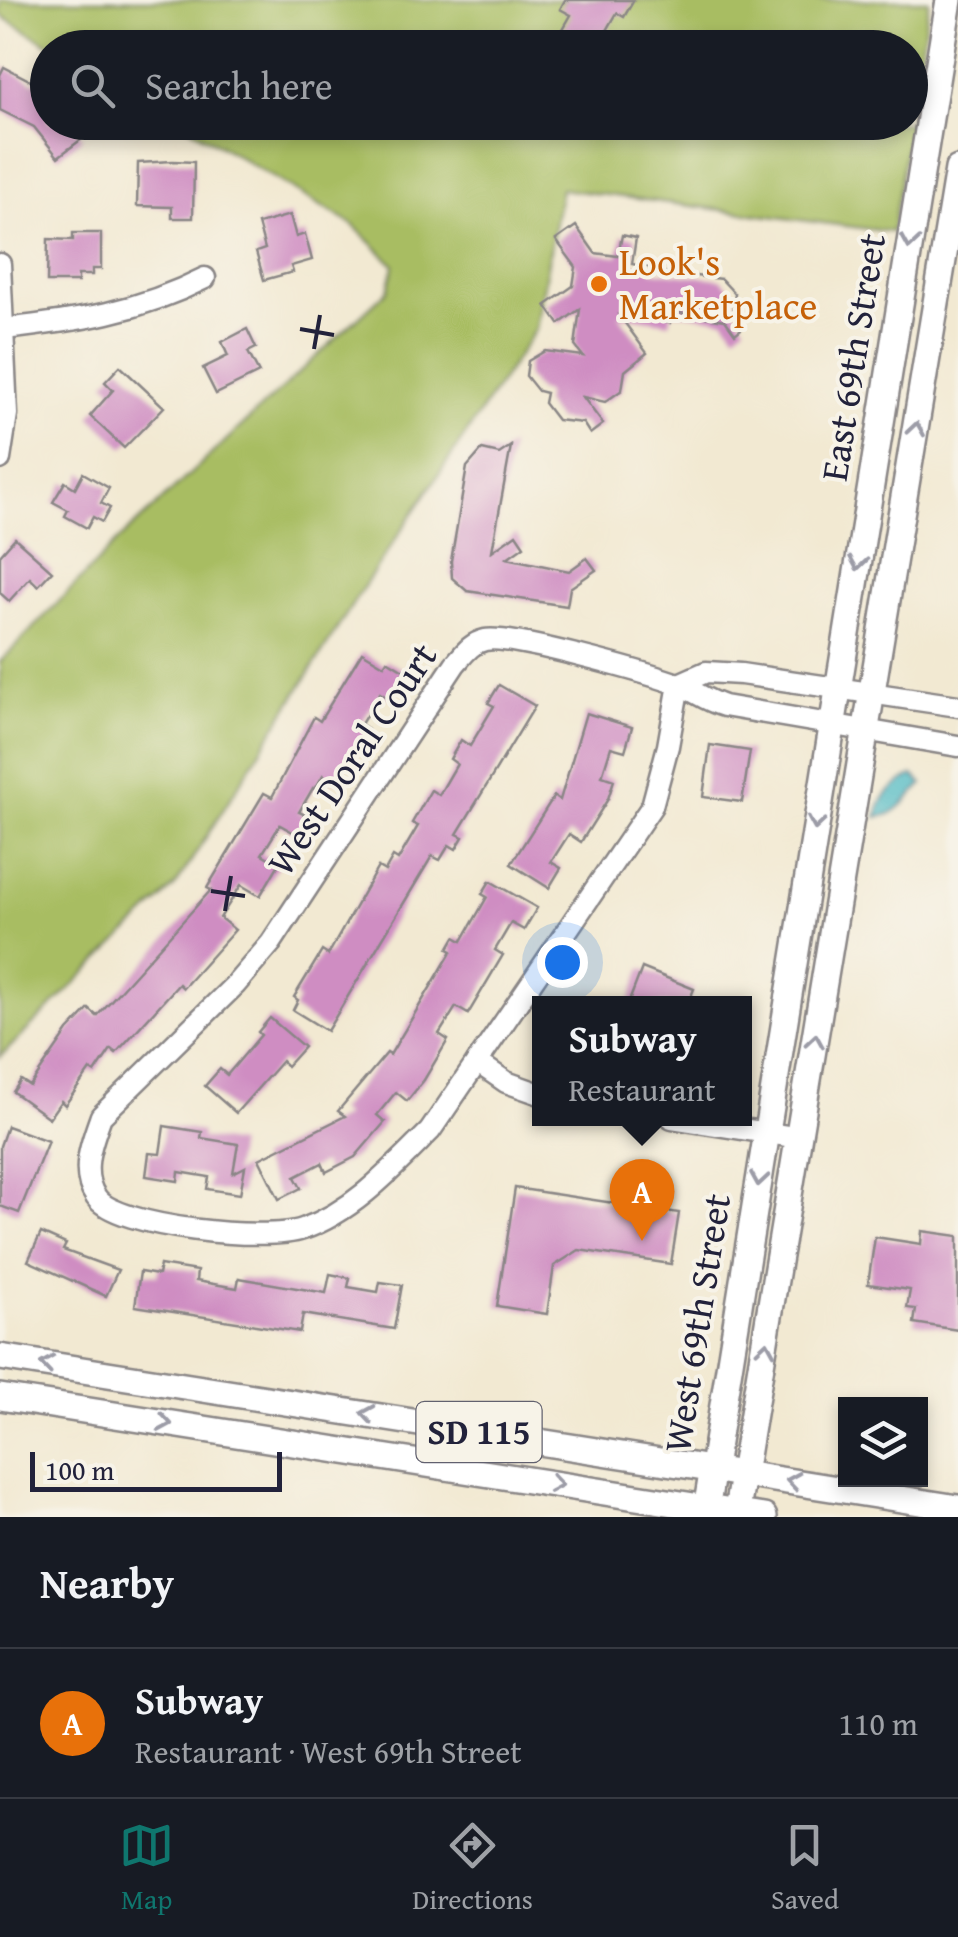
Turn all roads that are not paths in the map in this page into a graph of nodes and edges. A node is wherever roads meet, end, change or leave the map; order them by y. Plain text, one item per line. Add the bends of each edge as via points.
1 (949, 0) edge
2 (928, 130) edge
3 (926, 140) edge
4 (958, 169) edge
5 (0, 264) edge
6 (205, 278) dead end
7 (4, 328) junction
8 (0, 459) edge
9 (679, 684) junction
10 (838, 688) junction
11 (872, 694) junction
12 (958, 706) edge
13 (832, 727) junction
14 (866, 733) junction
15 (958, 746) edge
16 (477, 1062) junction
17 (532, 1091) edge
18 (726, 1126) edge
19 (766, 1132) junction
20 (800, 1138) junction
21 (0, 1357) edge
22 (0, 1397) edge
23 (712, 1468) junction
24 (745, 1473) junction
25 (958, 1508) edge
26 (706, 1513) edge
27 (737, 1515) edge
28 (764, 1517) edge

1 -> 2 main road, East 69th Street
3 -> 10 main road, East 69th Street
11 -> 4 main road, East 69th Street
5 - 7 street
6 - 7 street via 100,317
7 - 8 street via 7,414
9 - 10 street via 706,672
9 - 13 street via 724,706
9 - 16 street, West Doral Court via 652,806
9 - 16 street, West Doral Court via 503,640 472,646 271,943 102,1116 90,1155 92,1190 107,1209 127,1217 251,1236 300,1230 349,1205 389,1172 430,1131
10 - 11 street
10 - 13 main road, East 69th Street
11 - 12 street
11 - 14 main road, East 69th Street
13 - 14 street
13 -> 19 main road, West 69th Street
14 - 15 street
20 -> 14 main road, West 69th Street
16 - 17 street
18 - 19 street
19 - 20 street
19 -> 23 main road, West 69th Street
24 -> 20 main road, West 69th Street
23 -> 21 main road, SD 115
22 -> 26 main road, SD 115
23 - 24 main road, SD 115
23 - 26 main road, West 69th Street
25 -> 24 main road, SD 115
24 - 27 main road, West 69th Street
26 - 27 main road, SD 115
27 - 28 main road, SD 115

